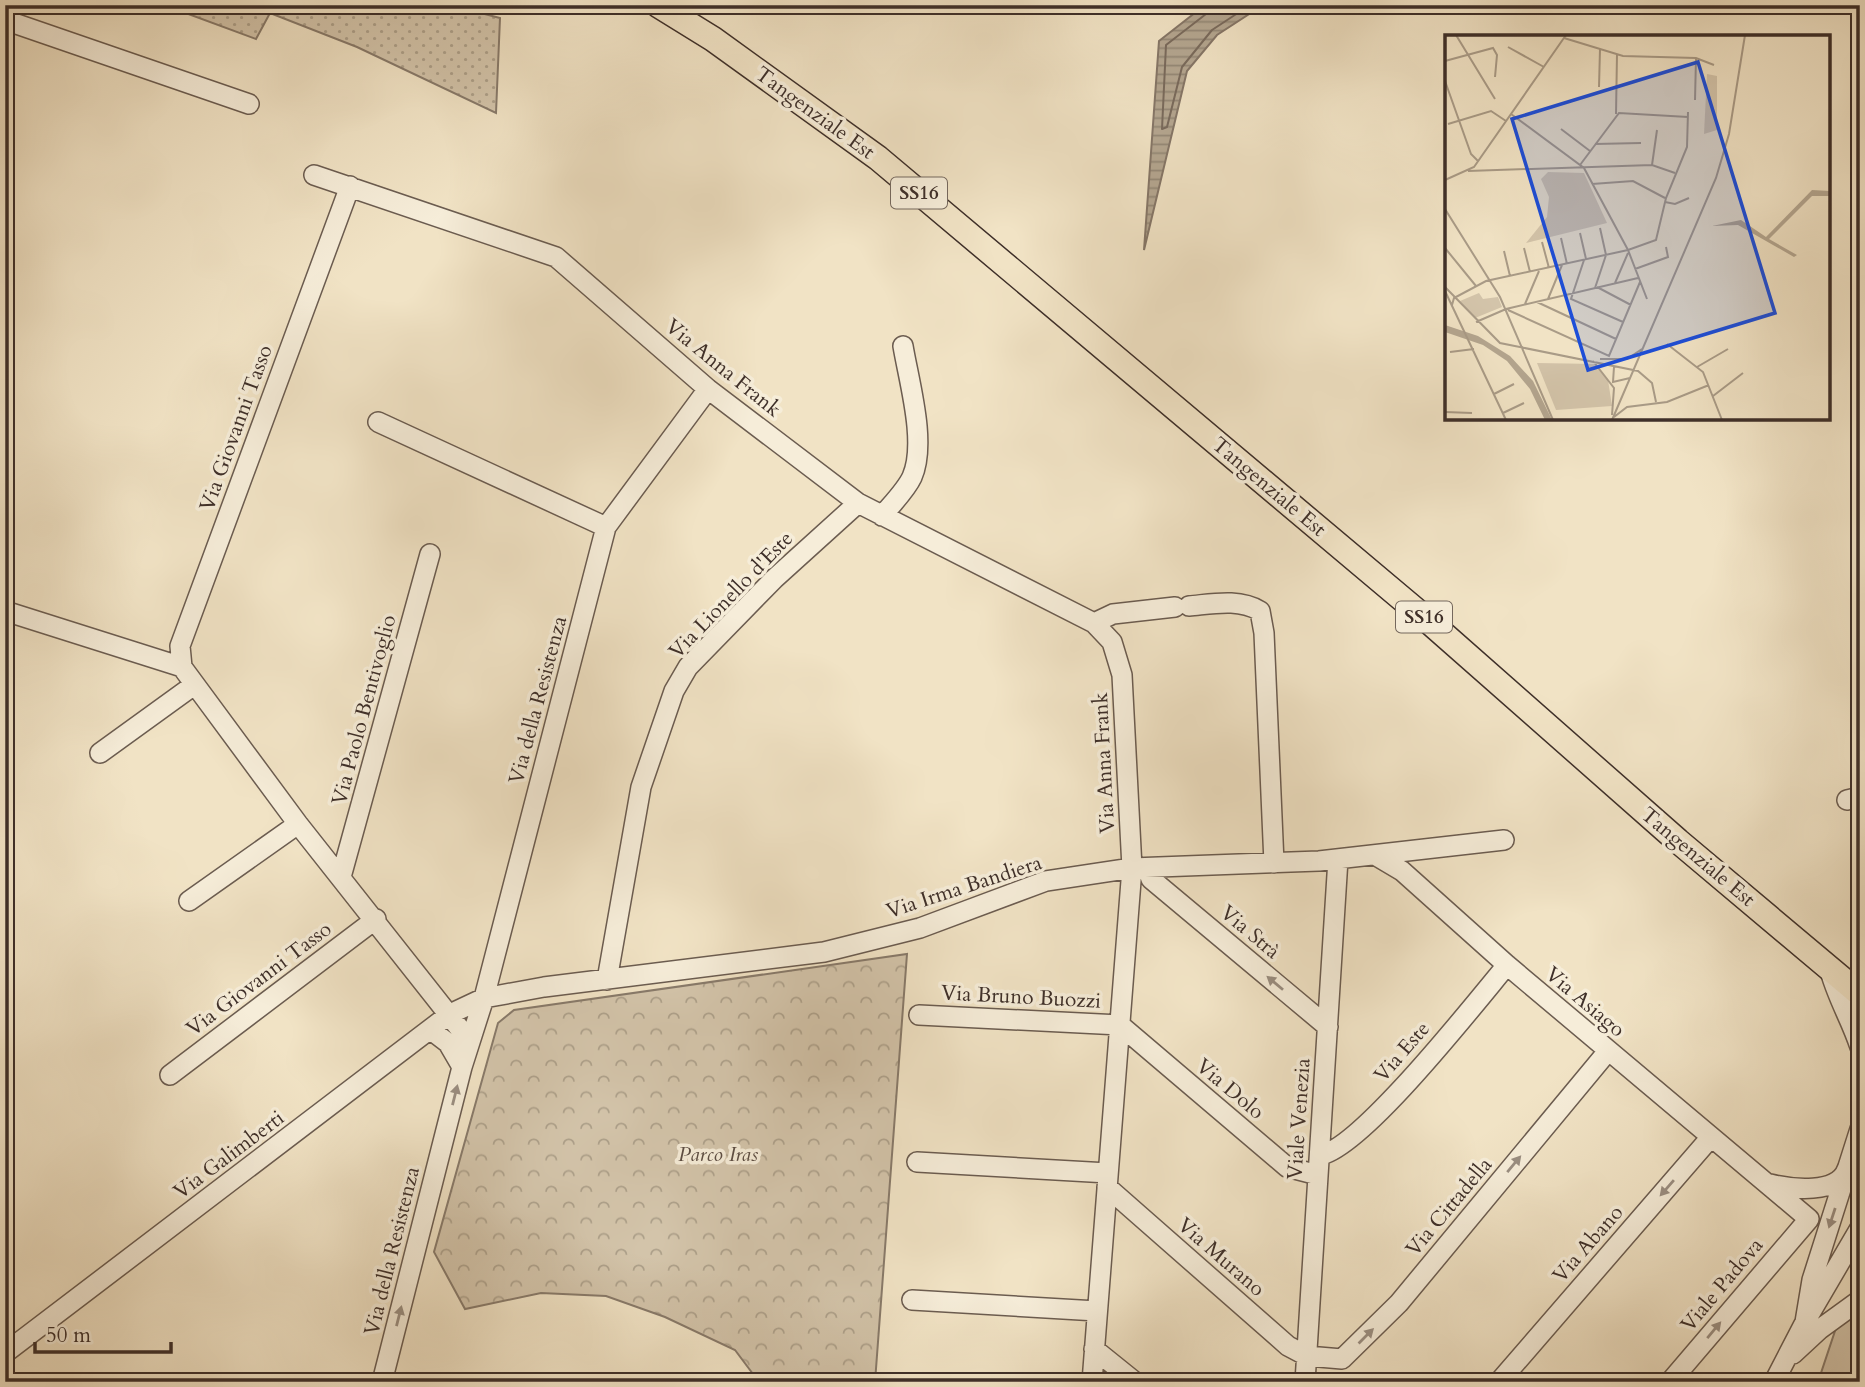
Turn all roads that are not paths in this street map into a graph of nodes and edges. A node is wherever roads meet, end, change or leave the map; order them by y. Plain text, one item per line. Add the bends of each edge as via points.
1 (658, 5) edge
2 (5, 20) edge
3 (249, 104) dead end
4 (314, 174) dead end
5 (350, 186) junction
6 (903, 346) dead end
7 (708, 388) junction
8 (378, 422) dead end
9 (858, 503) junction
10 (882, 516) junction
11 (606, 527) junction
12 (430, 554) dead end
13 (5, 611) edge
14 (1094, 623) junction
15 (182, 667) junction
16 (194, 685) junction
17 (100, 753) dead end
18 (298, 824) junction
19 (1504, 840) dead end
20 (1375, 855) junction
21 (1338, 859) junction
22 (1274, 863) junction
23 (1139, 868) junction
24 (341, 877) junction
25 (189, 901) dead end
26 (376, 919) junction
27 (1507, 965) junction
28 (1829, 967) junction
29 (607, 980) junction
30 (1860, 994) edge
31 (484, 998) junction
32 (450, 1014) junction
33 (919, 1015) dead end
34 (1119, 1025) junction
35 (1328, 1027) junction
36 (431, 1030) junction
37 (1860, 1047) edge
38 (1608, 1051) junction
39 (464, 1059) junction
40 (170, 1074) dead end
41 (1860, 1129) edge
42 (1711, 1137) junction
43 (1320, 1155) junction
44 (917, 1162) dead end
45 (1848, 1168) junction
46 (1318, 1175) junction
47 (1107, 1180) junction
48 (1767, 1184) junction
49 (1809, 1219) joint
50 (1860, 1228) edge
51 (912, 1300) dead end
52 (1860, 1300) edge
53 (1097, 1311) junction
54 (1805, 1322) junction
55 (1094, 1349) junction
56 (5, 1353) edge
57 (1307, 1356) junction
58 (1785, 1362) junction
59 (382, 1382) edge
60 (1092, 1382) edge
61 (1135, 1382) edge
62 (1305, 1382) edge
63 (1499, 1382) edge
64 (1670, 1382) edge
65 (1774, 1382) edge

1 - 28 main road, Tangenziale Est / SS16 via 878,158 1425,618
2 - 3 street
4 - 5 street, Via Anna Frank
5 - 7 street, Via Anna Frank via 556,257
5 - 15 street, Via Giovanni Tasso via 180,646
6 - 10 street via 917,455 912,477
7 - 9 street, Via Anna Frank
7 - 11 street, Via della Resistenza
8 - 11 street
9 - 10 street, Via Anna Frank
9 - 29 street, Via Lionello d'Este via 707,647 674,691 641,787
10 - 14 street, Via Anna Frank
11 - 31 street, Via della Resistenza
12 - 24 street, Via Paolo Bentivoglio
13 - 15 street
14 - 22 street via 1113,614 1227,603 1260,611
14 - 23 street, Via Anna Frank via 1112,642 1122,675
15 - 16 street
16 - 17 street
16 - 18 street
18 - 24 street
18 - 25 street
19 - 20 street, Via Irma Bandiera
20 - 21 street, Via Irma Bandiera
20 - 27 street, Via Asiago via 1402,871
21 - 22 street, Via Irma Bandiera
21 - 35 street, Viale Venezia
22 - 23 street, Via Irma Bandiera
23 - 29 street, Via Irma Bandiera via 1046,881 920,928 824,952
23 - 34 street, Via Bruno Buozzi
35 -> 23 street, Via Strà
24 - 26 street
26 - 32 street
26 - 40 street, Via Giovanni Tasso
27 - 38 street, Via Asiago
27 - 43 street, Via Este via 1370,1123 1342,1147
28 - 30 main road, Tangenziale Est / SS16
28 - 37 street via 1836,998 1850,1018
29 - 31 street, Via Irma Bandiera
31 - 32 street, Via Galimberti
31 - 39 street, Via della Resistenza
32 - 36 street, Via Galimberti
32 - 39 street via 460,1029
33 - 34 street, Via Bruno Buozzi
34 - 46 street, Via Dolo via 1287,1167
34 - 47 street, Via Bruno Buozzi
35 - 43 street, Viale Venezia
36 - 39 street
36 - 56 street, Via Galimberti
38 - 42 street, Via Asiago
57 -> 38 street, Via Cittadella via 1342,1359 1399,1303
59 -> 39 street, Via della Resistenza
41 - 45 street
42 - 48 street, Via Asiago
42 -> 63 street, Via Abano
43 - 46 street, Viale Venezia
44 - 47 street
45 - 48 street via 1845,1175 1812,1189
45 -> 54 street via 1812,1280
46 - 57 street, Viale Venezia
47 - 53 street, Via Bruno Buozzi
47 - 57 street, Via Murano via 1288,1346
48 - 49 street, Via Asiago
64 -> 49 street, Viale Padova
50 - 54 street
51 - 53 street
52 - 58 street
53 - 55 street, Via Bruno Buozzi
54 - 58 street
55 - 60 street, Via Bruno Buozzi
55 - 61 street
57 - 62 street, Viale Venezia
58 - 65 street

